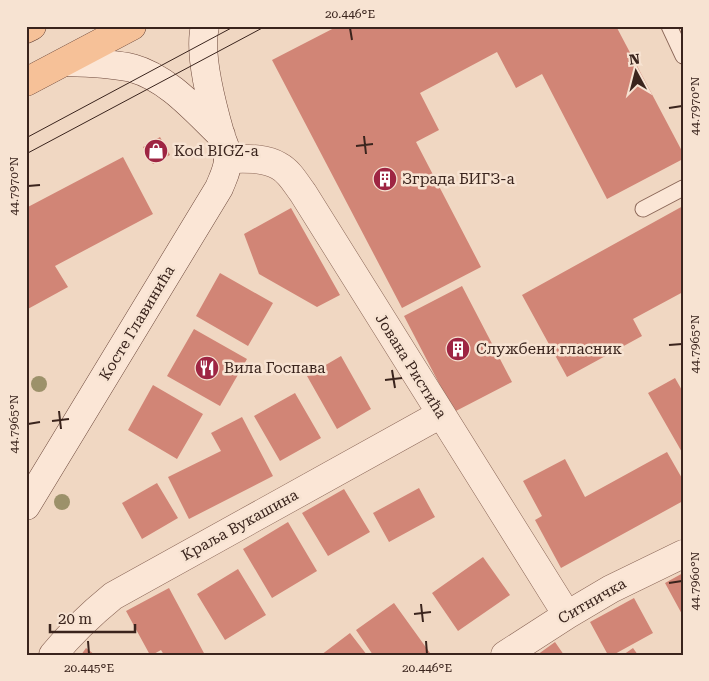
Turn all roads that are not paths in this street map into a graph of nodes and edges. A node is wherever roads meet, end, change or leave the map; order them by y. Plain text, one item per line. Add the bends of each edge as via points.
1 (32, 26) edge
2 (132, 26) edge
3 (205, 26) edge
4 (669, 26) edge
5 (26, 29) edge
6 (683, 56) edge
7 (66, 62) junction
8 (26, 82) edge
9 (224, 147) junction
10 (683, 188) edge
11 (643, 209) dead end
12 (441, 414) junction
13 (26, 506) edge
14 (683, 554) edge
15 (567, 614) junction
16 (53, 655) edge
17 (505, 655) edge

1 - 5 main road
2 - 7 main road
3 - 9 street via 204,60
4 - 6 lane
7 - 8 main road
7 - 9 street via 131,68 162,81 186,101
9 - 12 street, Јована Ристића via 279,166 290,175
9 - 13 street, Косте Главинића via 226,171 218,188
10 - 11 lane
12 - 15 street, Јована Ристића
12 - 16 street, Краља Вукашина via 113,596 90,615
14 - 15 street, Ситничка
15 - 17 street, Ситничка

